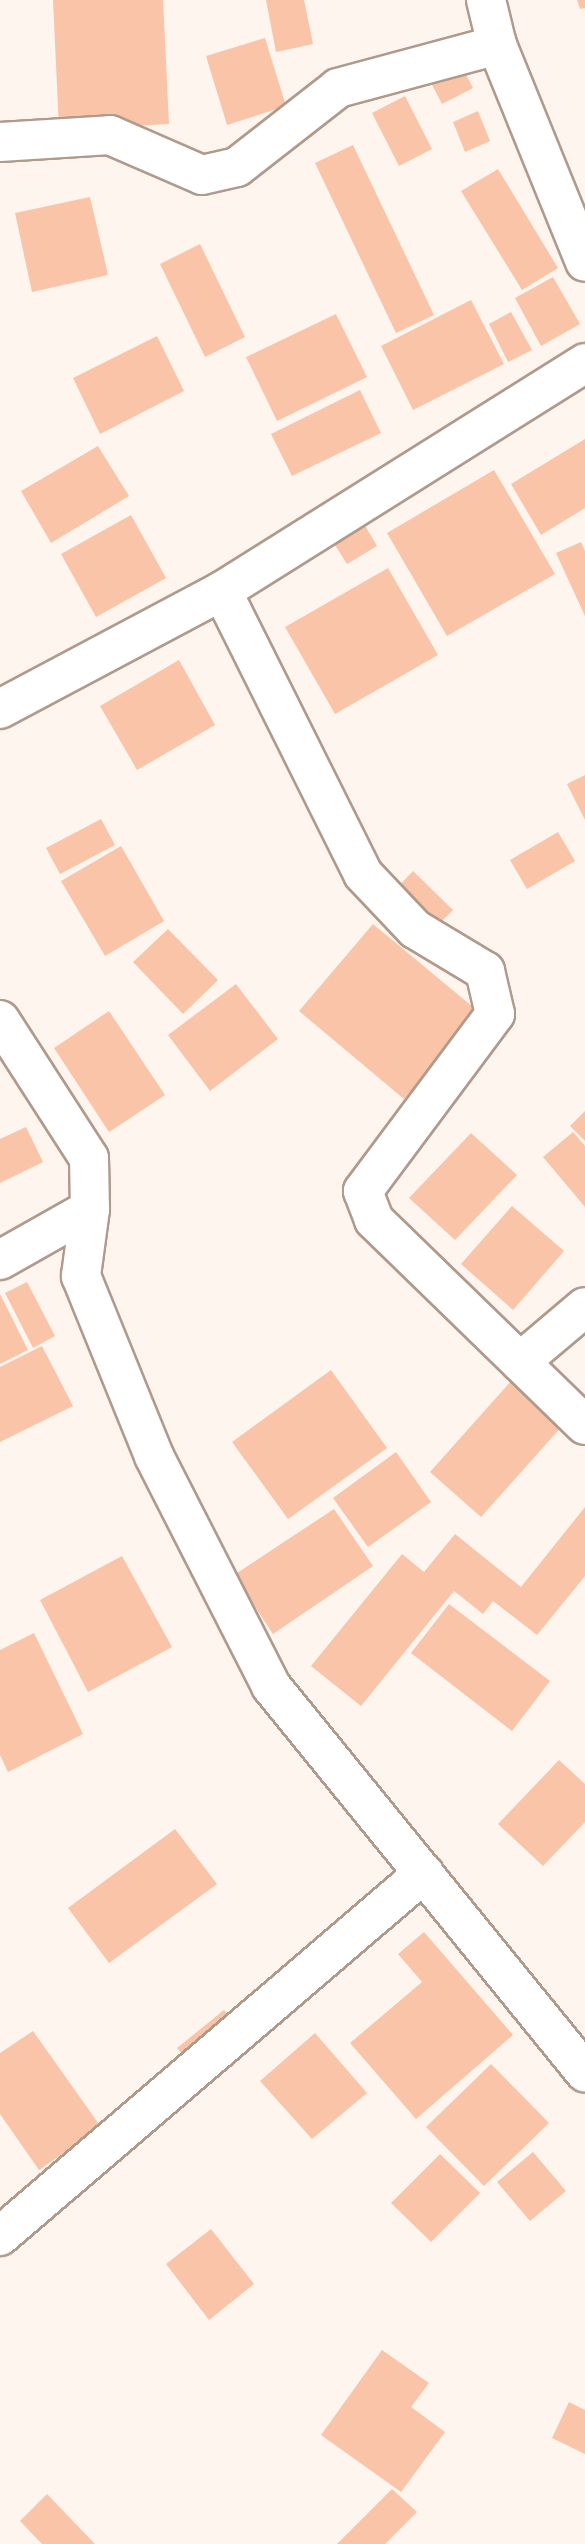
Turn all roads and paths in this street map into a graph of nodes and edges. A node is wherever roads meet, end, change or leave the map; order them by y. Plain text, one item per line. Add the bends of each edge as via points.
1 (486, 0) edge
2 (497, 45) junction
3 (0, 142) edge
4 (585, 262) edge
5 (585, 363) edge
6 (222, 592) junction
7 (0, 709) edge
8 (0, 1020) edge
9 (90, 1209) junction
10 (0, 1261) edge
11 (585, 1307) edge
12 (520, 1362) junction
13 (585, 1425) edge
14 (424, 1873) junction
15 (585, 2073) edge
16 (0, 2236) edge

1 - 2 street
2 - 3 street via 338,89 237,167 202,175 110,135
2 - 4 street
5 - 6 street
6 - 7 street
6 - 12 street via 363,874 415,929 485,971 495,1014 363,1191 374,1220
8 - 9 street via 89,1158
9 - 10 street
9 - 14 street via 82,1276 154,1456 271,1686
11 - 12 street
12 - 13 street
14 - 15 street
14 - 16 street

